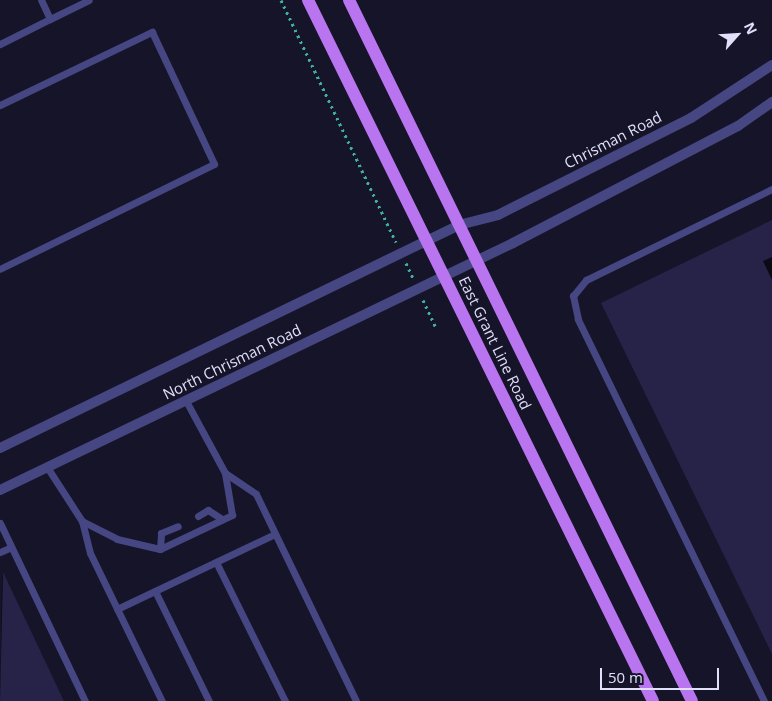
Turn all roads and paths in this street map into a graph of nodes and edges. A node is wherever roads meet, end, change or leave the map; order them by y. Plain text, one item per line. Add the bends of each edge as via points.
1 (41, 0) edge
2 (89, 0) edge
3 (281, 0) edge
4 (308, 0) edge
5 (349, 0) edge
6 (50, 19) junction
7 (0, 44) edge
8 (772, 65) edge
9 (772, 102) edge
10 (0, 105) edge
11 (772, 189) edge
12 (459, 225) junction
13 (427, 241) junction
14 (402, 253) junction
15 (477, 261) junction
16 (0, 269) edge
17 (444, 277) junction
18 (418, 289) junction
19 (436, 328) dead end
20 (186, 401) junction
21 (0, 448) edge
22 (47, 467) junction
23 (225, 473) junction
24 (0, 490) edge
25 (198, 516) dead end
26 (222, 519) junction
27 (82, 521) junction
28 (0, 523) edge
29 (178, 526) dead end
30 (275, 534) junction
31 (8, 548) junction
32 (160, 549) junction
33 (0, 552) edge
34 (216, 562) junction
35 (155, 591) junction
36 (117, 609) junction
37 (85, 701) edge
38 (162, 701) edge
39 (209, 701) edge
40 (286, 701) edge
41 (356, 701) edge
42 (653, 701) edge
43 (692, 701) edge
44 (764, 701) edge

1 - 6 lane
2 - 6 lane
3 - 14 path
4 - 13 main road, East Grant Line Road
5 - 12 main road, East Grant Line Road
6 - 7 lane
8 - 12 street, Chrisman Road via 691,118 498,215
9 - 15 street via 738,126
10 - 16 lane via 152,32 214,164
11 - 44 lane via 586,280 573,296 578,319
12 - 13 street, North Chrisman Road
12 - 15 main road, East Grant Line Road
13 - 14 street, North Chrisman Road
13 - 17 main road, East Grant Line Road
14 - 18 path
14 - 21 street, North Chrisman Road
15 - 17 street, North Chrisman Road
15 - 43 main road, East Grant Line Road
17 - 18 street, North Chrisman Road
17 - 42 main road, East Grant Line Road
18 - 19 path
18 - 20 street, North Chrisman Road
20 - 22 street, North Chrisman Road
20 - 23 lane
22 - 24 street, North Chrisman Road
22 - 27 lane
23 - 26 lane via 232,515
23 - 30 lane via 256,494
25 - 26 lane via 208,510
26 - 32 lane
27 - 32 lane via 117,538
27 - 36 lane via 90,553
28 - 31 lane
29 - 32 lane via 161,534
30 - 34 lane
30 - 41 lane
31 - 33 lane
31 - 37 lane
34 - 35 lane
34 - 40 lane
35 - 36 lane
35 - 39 lane
36 - 38 lane

